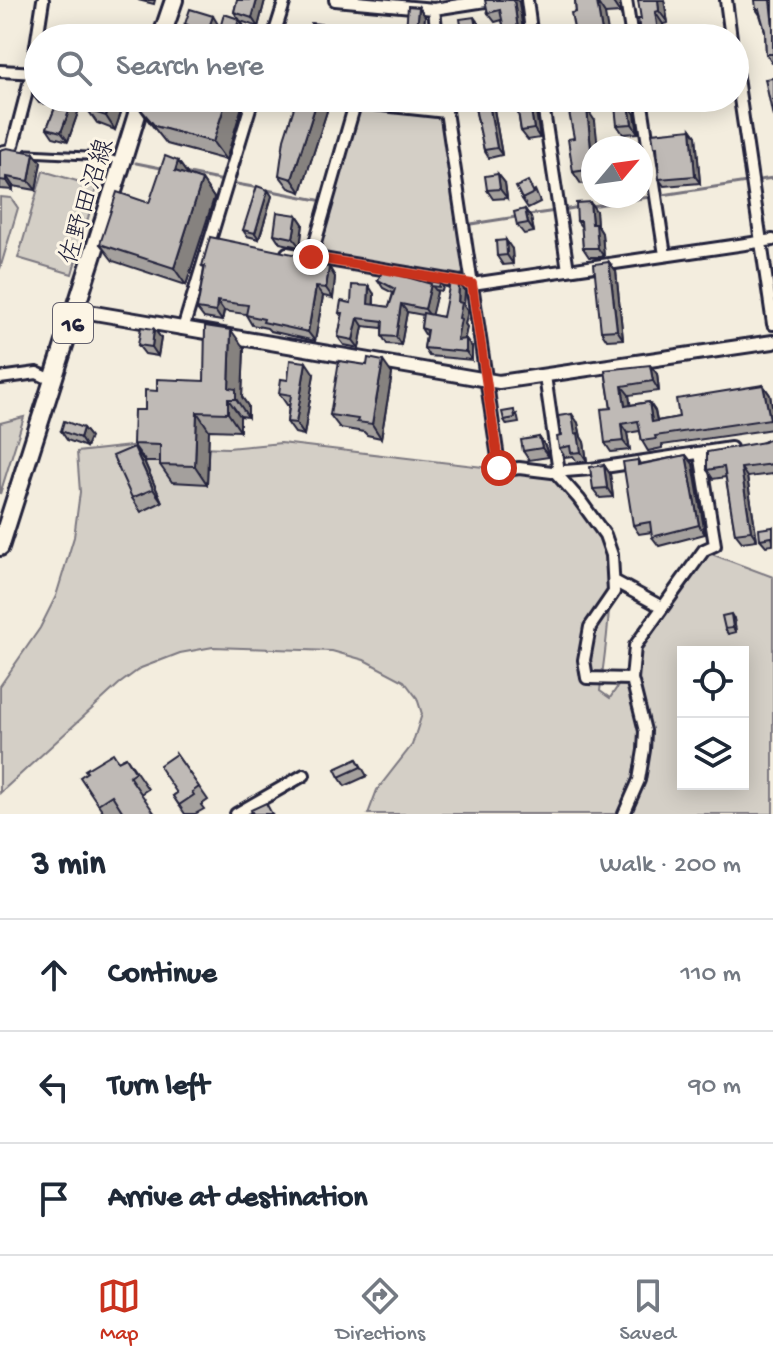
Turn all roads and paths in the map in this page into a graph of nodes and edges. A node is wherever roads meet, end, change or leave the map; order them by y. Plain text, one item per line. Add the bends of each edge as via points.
1 (43, 0) edge
2 (174, 0) edge
3 (285, 0) edge
4 (335, 0) edge
5 (492, 0) edge
6 (527, 0) edge
7 (626, 0) edge
8 (726, 0) edge
9 (434, 9) junction
10 (40, 24) edge
11 (166, 24) edge
12 (277, 24) edge
13 (436, 24) edge
14 (530, 24) edge
15 (630, 24) edge
16 (729, 24) edge
17 (0, 71) edge
18 (24, 72) edge
19 (24, 102) edge
20 (138, 112) edge
21 (249, 112) edge
22 (353, 112) edge
23 (446, 112) edge
24 (544, 112) edge
25 (643, 112) edge
26 (742, 112) edge
27 (5, 151) edge
28 (122, 163) junction
29 (210, 237) junction
30 (225, 240) edge
31 (773, 240) edge
32 (761, 241) junction
33 (282, 252) edge
34 (665, 255) junction
35 (311, 257) junction
36 (568, 270) junction
37 (472, 284) junction
38 (77, 310) junction
39 (773, 324) edge
40 (183, 329) junction
41 (773, 342) edge
42 (545, 376) junction
43 (0, 378) edge
44 (52, 380) junction
45 (486, 381) junction
46 (744, 446) edge
47 (700, 453) junction
48 (557, 472) junction
49 (0, 547) edge
50 (614, 581) junction
51 (662, 607) junction
52 (632, 679) junction
53 (304, 775) dead end
54 (236, 814) edge
55 (624, 814) edge

1 - 10 street
2 - 11 main road
3 - 12 street
4 - 9 street
5 - 9 street
6 - 14 street
7 - 15 street
8 - 16 street
9 - 13 street
17 - 18 street
19 - 27 street
20 - 28 main road, 佐野田沼線 / 16
21 - 29 street
22 - 35 street
23 - 37 street
24 - 36 street
25 - 34 street
26 - 32 street
27 - 28 lane via 106,157
28 - 38 main road, 佐野田沼線 / 16
29 - 30 street
29 - 40 street
31 - 32 street
32 - 34 street
32 - 39 street
33 - 35 street
34 - 36 street
35 - 37 street
36 - 37 street
37 - 45 street
38 - 40 street
38 - 44 main road, 佐野田沼線 / 16
40 - 45 street
41 - 42 street
42 - 45 street
42 - 48 street
43 - 44 street via 37,373
44 - 49 main road, 佐野田沼線 / 16
45 - 48 street via 500,471
46 - 47 street
47 - 48 street
47 - 51 street via 715,545 704,550
48 - 50 street via 605,535
50 - 51 street
50 - 52 street via 614,592 590,627 584,660 587,678
51 - 52 street via 635,646
52 - 55 street via 645,740 639,780
53 - 54 street

